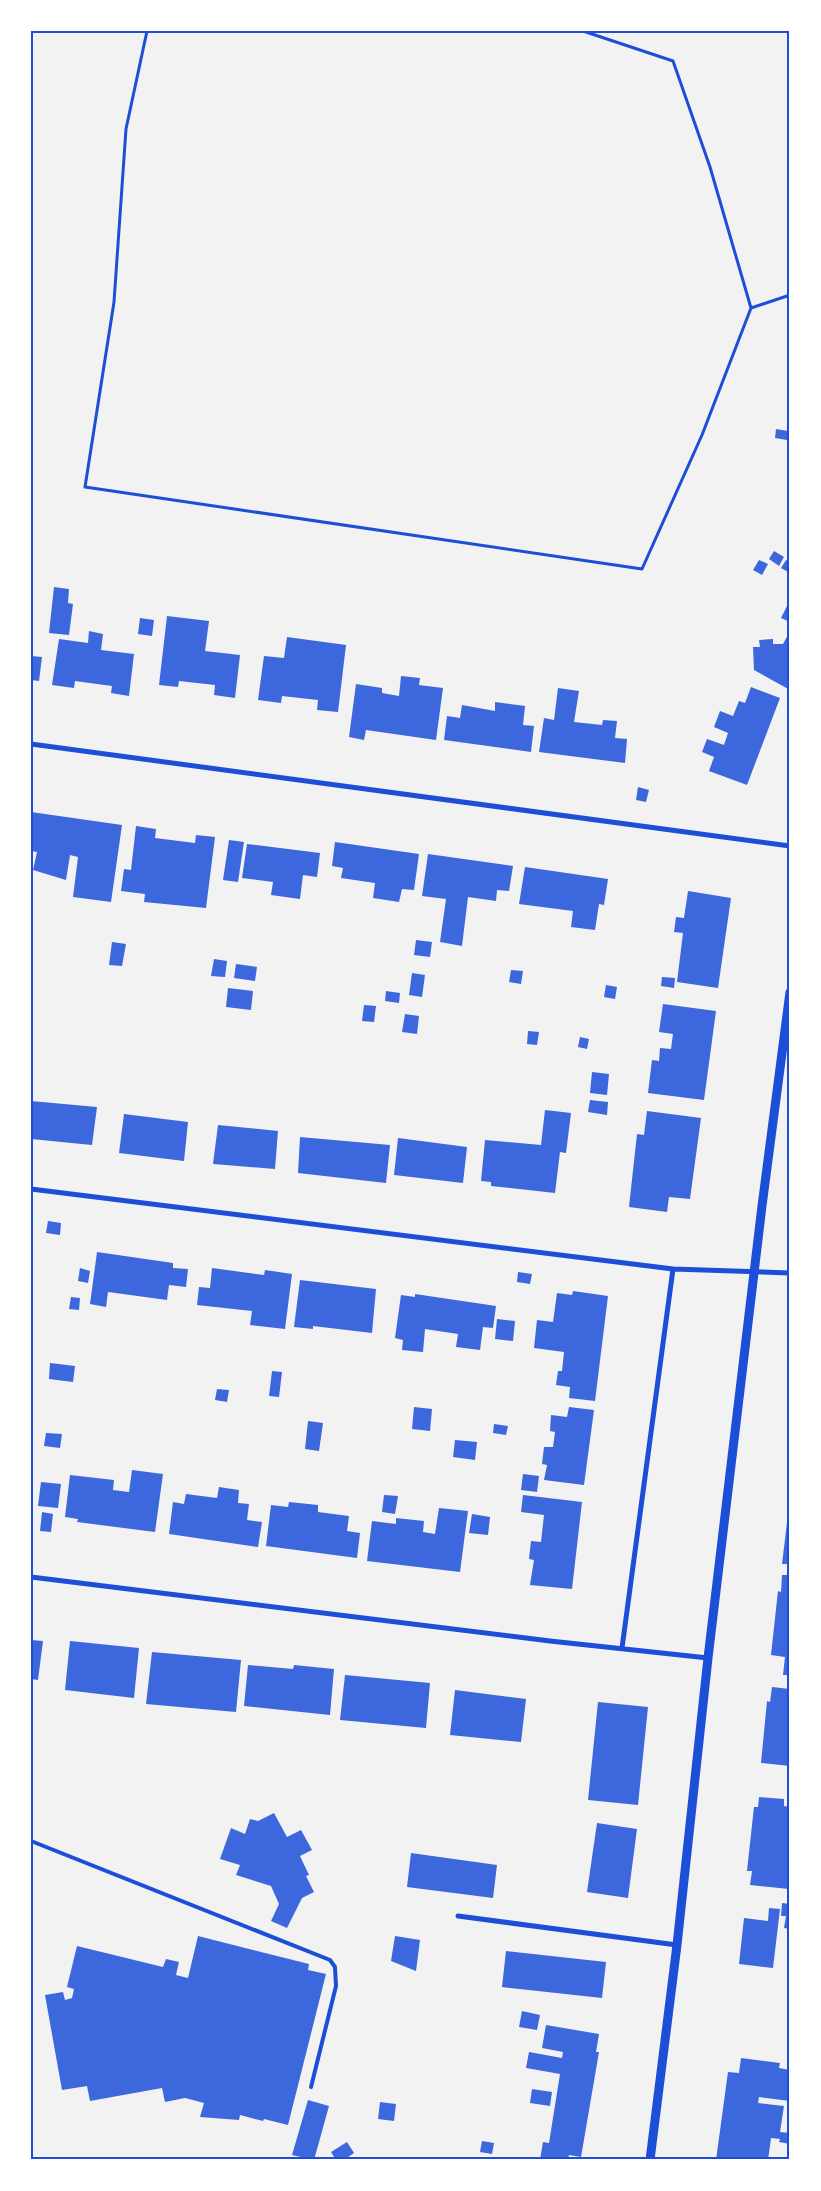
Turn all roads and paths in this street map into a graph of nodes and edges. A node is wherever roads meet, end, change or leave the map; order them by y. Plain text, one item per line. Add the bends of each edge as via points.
1 (147, 31) edge
2 (583, 31) edge
3 (790, 295) edge
4 (751, 308) junction
5 (31, 744) edge
6 (790, 846) edge
7 (790, 992) edge
8 (31, 1189) edge
9 (673, 1269) junction
10 (755, 1272) junction
11 (790, 1273) edge
12 (31, 1577) edge
13 (622, 1648) junction
14 (708, 1658) junction
15 (31, 1840) edge
16 (458, 1916) dead end
17 (678, 1945) junction
18 (311, 2087) dead end
19 (650, 2160) edge

1 - 4 path via 126,129 114,302 85,487 642,569 702,435
2 - 4 path via 673,61 710,167
3 - 4 path
5 - 6 street
7 - 10 street
8 - 9 street
9 - 10 street
9 - 13 street
10 - 11 street
10 - 14 street
12 - 13 street
13 - 14 street
14 - 17 street
15 - 18 lane via 330,1960 335,1967 336,1986
16 - 17 street
17 - 19 street

